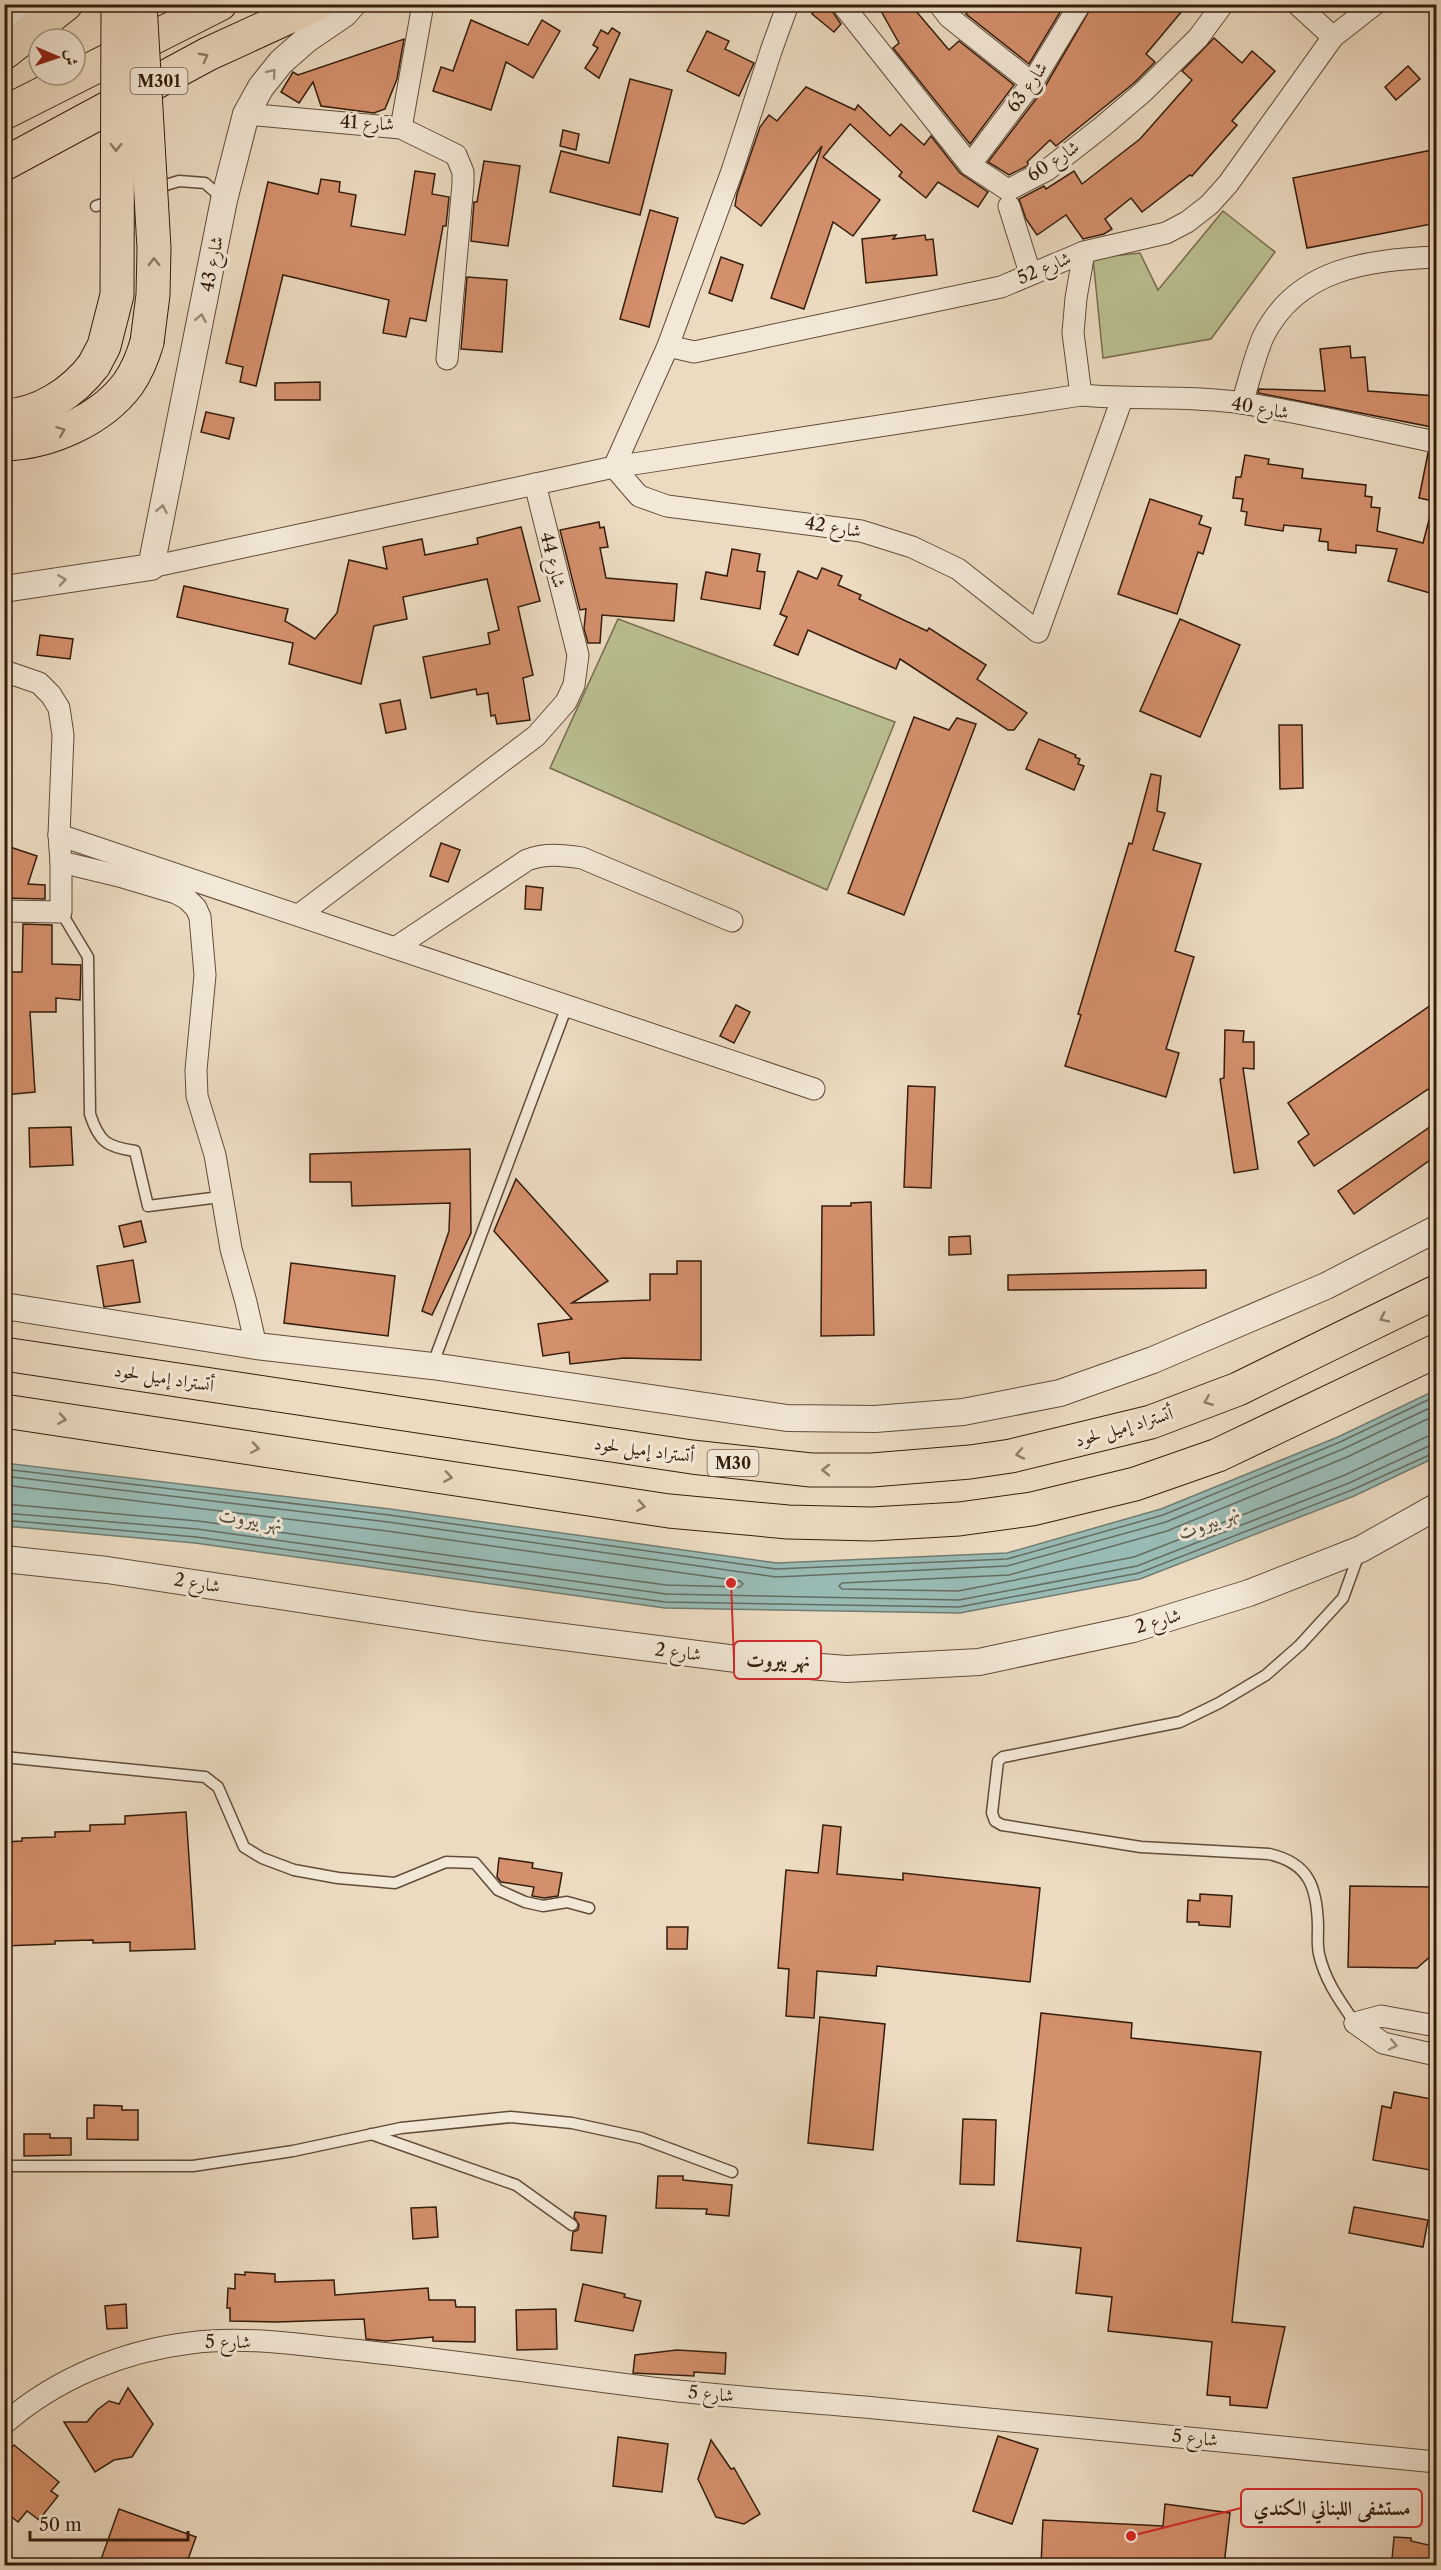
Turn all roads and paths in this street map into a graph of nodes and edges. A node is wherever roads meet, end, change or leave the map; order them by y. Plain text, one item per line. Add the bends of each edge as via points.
1 (19, 4) edge
2 (66, 4) edge
3 (118, 4) edge
4 (140, 4) edge
5 (220, 4) edge
6 (316, 4) edge
7 (353, 4) edge
8 (423, 4) edge
9 (788, 4) edge
10 (842, 4) edge
11 (939, 4) edge
12 (1080, 4) edge
13 (1223, 4) edge
14 (1297, 4) edge
15 (1374, 4) edge
16 (197, 13) edge
17 (4, 16) edge
18 (1333, 37) junction
19 (4, 53) edge
20 (1032, 83) junction
21 (4, 113) edge
22 (246, 114) junction
23 (97, 115) junction
24 (401, 128) junction
25 (4, 165) edge
26 (970, 165) junction
27 (4, 180) edge
28 (224, 200) junction
29 (96, 206) dead end
30 (1009, 206) dead end
31 (1084, 252) junction
32 (1437, 257) edge
33 (1030, 273) junction
34 (668, 346) junction
35 (447, 359) dead end
36 (1081, 395) junction
37 (1122, 399) junction
38 (1242, 403) junction
39 (4, 416) edge
40 (1437, 442) edge
41 (4, 444) edge
42 (614, 467) junction
43 (535, 484) junction
44 (151, 567) junction
45 (4, 589) edge
46 (4, 671) edge
47 (59, 835) junction
48 (61, 862) junction
49 (4, 911) edge
50 (61, 912) junction
51 (299, 915) junction
52 (732, 921) dead end
53 (395, 948) junction
54 (567, 1006) junction
55 (814, 1089) dead end
56 (220, 1197) junction
57 (1437, 1229) edge
58 (1437, 1292) edge
59 (4, 1306) edge
60 (256, 1346) junction
61 (1437, 1351) edge
62 (4, 1354) edge
63 (432, 1366) junction
64 (4, 1411) edge
65 (1437, 1507) edge
66 (1361, 1549) junction
67 (4, 1559) edge
68 (4, 1757) edge
69 (589, 1908) dead end
70 (1355, 2023) junction
71 (1437, 2026) edge
72 (1437, 2055) edge
73 (371, 2134) junction
74 (4, 2166) edge
75 (732, 2172) dead end
76 (572, 2225) dead end
77 (4, 2424) edge
78 (1437, 2462) edge

1 - 17 street
2 - 19 highway
3 -> 39 highway, bridge via 117,295 110,328 94,364 81,380 36,409
41 -> 4 highway, bridge via 58,433 100,411 128,385 143,354 151,319 154,248
5 - 16 highway, M301
23 -> 6 highway, M301 via 208,54
22 -> 7 street, شارع 43 via 281,62
8 - 24 street, شارع 41
9 - 34 street
10 - 26 street, شارع 60
11 - 20 street via 949,17
12 - 20 street, شارع 63
13 - 26 street, شارع 60 via 1198,38 1143,92 1047,170 1008,190
14 - 18 street
15 - 18 street, شارع 52
16 - 21 highway, M301
18 - 31 street, شارع 52 via 1209,205 1166,234
20 - 26 street, شارع 63
22 - 24 street, شارع 41
22 - 28 street, شارع 43
23 - 25 highway, M301
23 - 27 highway
24 - 35 street via 456,155 464,171
28 - 29 lane via 205,183 179,181
44 -> 28 street, شارع 43
30 - 33 street
31 - 33 street, شارع 52
31 - 36 street via 1073,333
32 - 38 street via 1392,259 1341,268 1305,287 1284,307 1263,337
33 - 34 street, شارع 52 via 1001,287 787,334 694,352
34 - 42 street
36 - 37 street, شارع 40
36 - 42 street, شارع 40
37 - 38 street, شارع 40 via 1185,397
37 - 42 street, شارع 42 via 1038,632 958,569 912,547 861,531 667,506 639,496
38 - 40 street, شارع 40
42 - 43 street, شارع 40
43 - 44 street, شارع 40
43 - 51 street, شارع 44 via 578,655 574,685 566,702 536,736
45 -> 44 street
46 - 47 street via 39,683 59,708 63,756
47 - 48 street
47 - 51 street
48 - 50 street
48 - 56 street via 176,893 196,908 203,936 205,975 197,1096 215,1155
49 - 50 street
50 - 56 lane via 88,957 90,1114 95,1129 113,1148 135,1151 148,1206
51 - 53 street
52 - 53 street via 582,858 541,855 527,860
53 - 54 street
54 - 55 street
54 - 63 lane
56 - 60 street
57 - 63 street via 1326,1286 1153,1360 1060,1393 963,1412 875,1419 787,1418
58 -> 62 highway, أتستراد إميل لحود / M30 via 1238,1389 1151,1422 1011,1456 872,1470 811,1470 726,1462
59 - 60 street
60 - 63 street
64 -> 61 highway via 669,1511 788,1522 893,1523 1032,1509 1146,1480 1218,1455
65 - 66 street, شارع 2
66 - 67 street, شارع 2 via 1249,1593 1133,1629 979,1662 846,1669 760,1662 477,1626 107,1570
66 - 70 lane via 1343,1598 1266,1675 1180,1722 1003,1757 998,1761 992,1813 1002,1825 1150,1848 1269,1854 1298,1864 1308,1878 1315,1902 1318,1952 1328,1982
68 - 69 lane via 205,1777 218,1787 244,1847 294,1870 395,1883 447,1862 475,1863 498,1890 525,1902 543,1906 567,1902
70 - 71 street via 1382,2016
70 -> 72 street via 1383,2043
73 - 74 lane via 193,2166
73 - 75 lane via 510,2117 572,2123 641,2138
73 - 76 lane via 516,2185
77 - 78 street, شارع 5 via 55,2388 103,2365 183,2344 238,2341 414,2356 679,2391

